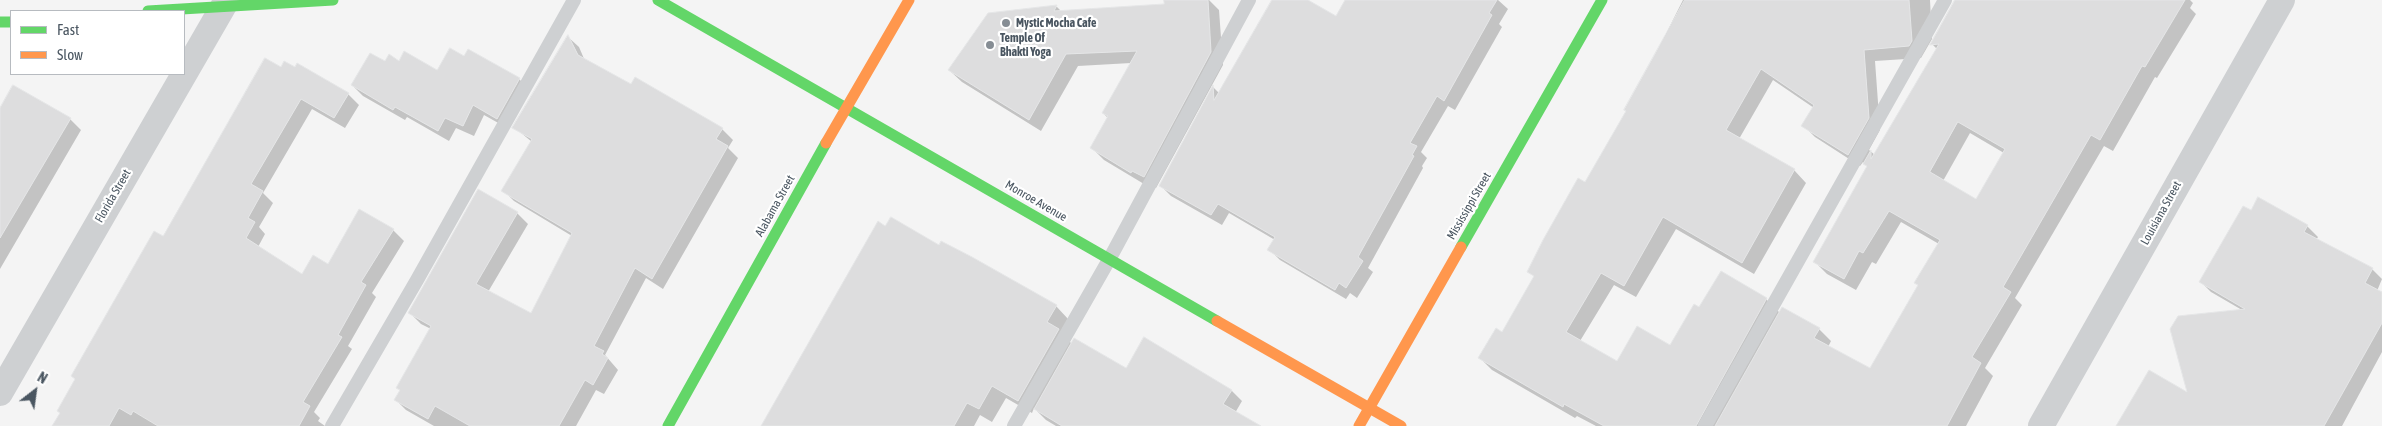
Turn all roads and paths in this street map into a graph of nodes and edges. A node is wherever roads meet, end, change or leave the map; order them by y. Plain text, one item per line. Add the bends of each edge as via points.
1 (333, 0) edge
2 (574, 0) edge
3 (658, 0) edge
4 (909, 0) edge
5 (1249, 0) edge
6 (1602, 0) edge
7 (1945, 0) edge
8 (2282, 0) edge
9 (225, 3) edge
10 (158, 10) edge
11 (185, 72) edge
12 (183, 75) edge
13 (845, 108) junction
14 (1110, 258) junction
15 (0, 393) edge
16 (1369, 408) junction
17 (332, 426) edge
18 (668, 426) edge
19 (1014, 426) edge
20 (1359, 426) edge
21 (1401, 426) edge
22 (1705, 426) edge
23 (2041, 426) edge

1 - 9 street
2 - 17 lane
3 - 13 street, Monroe Avenue
4 - 13 street, Alabama Street
5 - 14 lane
6 - 16 street, Mississippi Street
7 - 22 lane
8 - 23 street, Louisiana Street
9 - 10 street
9 - 11 street, Florida Street
12 - 15 street, Florida Street
13 - 14 street, Monroe Avenue
13 - 18 street, Alabama Street
14 - 16 street, Monroe Avenue
14 - 19 lane
16 - 20 street, Mississippi Street
16 - 21 street, Monroe Avenue

